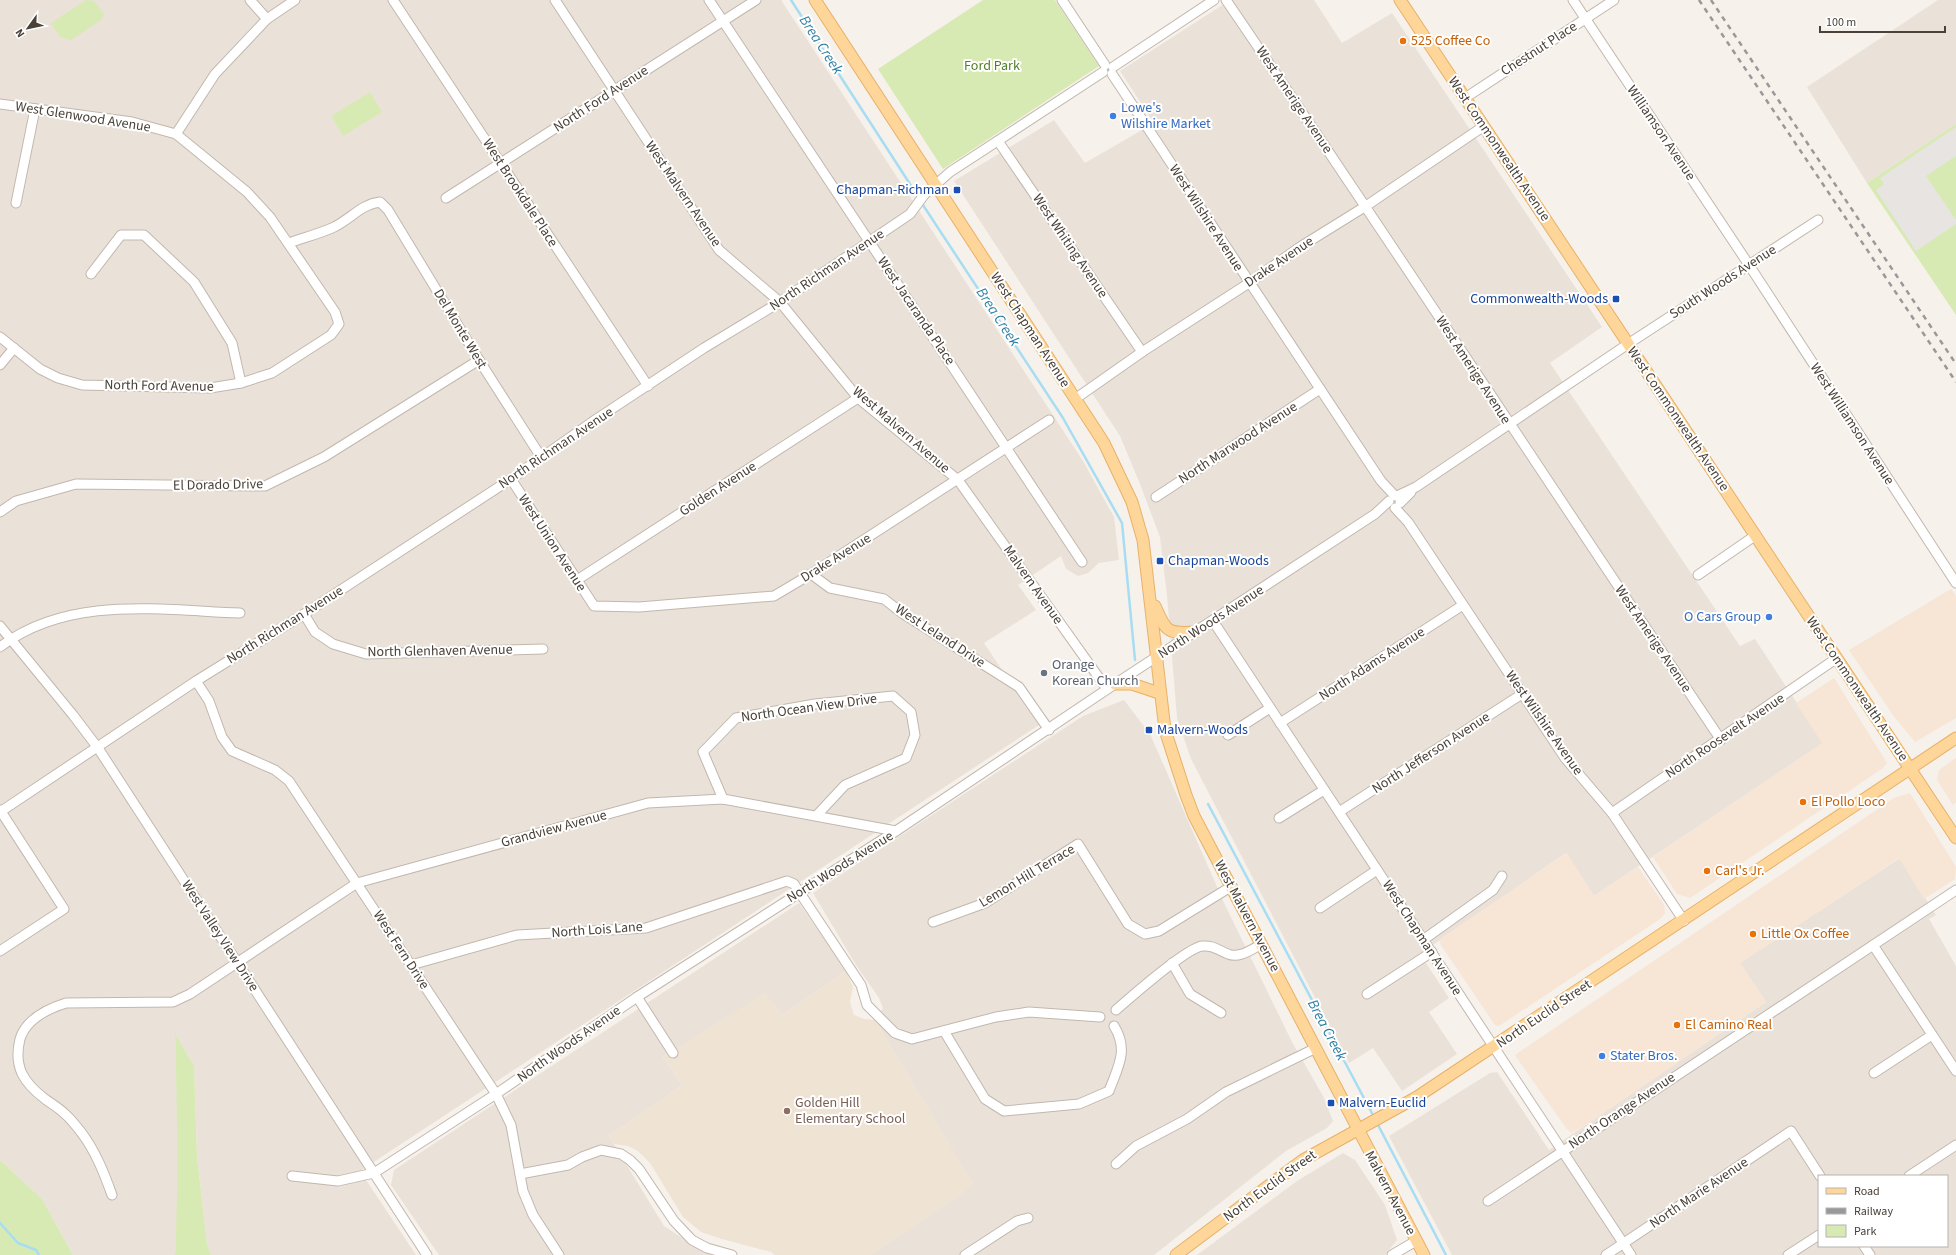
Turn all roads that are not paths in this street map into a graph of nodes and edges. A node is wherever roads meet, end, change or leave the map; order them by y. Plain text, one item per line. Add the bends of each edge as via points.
1 (250, 0) edge
2 (295, 0) edge
3 (393, 0) edge
4 (555, 0) edge
5 (709, 0) edge
6 (756, 0) edge
7 (815, 0) edge
8 (1062, 0) edge
9 (1214, 0) edge
10 (1226, 0) edge
11 (1400, 0) edge
12 (1573, 0) edge
13 (1614, 0) edge
14 (267, 19) junction
15 (1585, 19) junction
16 (723, 21) junction
17 (1108, 70) junction
18 (614, 91) junction
19 (1465, 98) junction
20 (0, 104) edge
21 (35, 109) junction
22 (1484, 126) junction
23 (176, 134) junction
24 (998, 141) junction
25 (500, 163) junction
26 (936, 184) junction
27 (446, 198) dead end
28 (16, 202) dead end
29 (1366, 206) junction
30 (1818, 220) dead end
31 (869, 242) junction
32 (288, 243) junction
33 (1749, 265) junction
34 (91, 274) dead end
35 (1249, 283) junction
36 (780, 302) junction
37 (339, 324) joint
38 (0, 337) edge
39 (1628, 344) junction
40 (14, 348) junction
41 (1142, 352) junction
42 (479, 360) junction
43 (0, 366) edge
44 (241, 383) junction
45 (648, 386) junction
46 (1320, 389) junction
47 (858, 398) junction
48 (1075, 398) junction
49 (1049, 420) dead end
50 (1509, 424) junction
51 (1007, 448) junction
52 (541, 458) junction
53 (511, 479) junction
54 (958, 480) junction
55 (1156, 497) dead end
56 (1395, 502) junction
57 (0, 512) edge
58 (1756, 535) junction
59 (1082, 562) dead end
60 (811, 574) junction
61 (1698, 575) dead end
62 (577, 580) junction
63 (1956, 583) edge
64 (1149, 592) junction
65 (1463, 605) junction
66 (594, 606) joint
67 (240, 613) dead end
68 (304, 614) junction
69 (1213, 621) junction
70 (0, 626) edge
71 (1196, 632) junction
72 (11, 639) junction
73 (0, 647) edge
74 (543, 649) dead end
75 (1156, 658) junction
76 (1837, 658) junction
77 (196, 681) junction
78 (1111, 686) junction
79 (1160, 693) junction
80 (1522, 694) junction
81 (1270, 708) junction
82 (1280, 723) junction
83 (1049, 730) junction
84 (1228, 735) dead end
85 (1956, 738) edge
86 (1721, 740) junction
87 (98, 748) junction
88 (1910, 768) junction
89 (1324, 790) junction
90 (723, 799) junction
91 (0, 812) edge
92 (1339, 812) junction
93 (1612, 813) junction
94 (817, 815) junction
95 (1279, 818) dead end
96 (896, 831) junction
97 (1956, 838) edge
98 (1377, 870) junction
99 (1502, 876) dead end
100 (357, 883) junction
101 (1232, 886) junction
102 (1956, 890) edge
103 (799, 892) junction
104 (1320, 908) dead end
105 (1684, 921) junction
106 (933, 922) dead end
107 (1423, 940) junction
108 (1262, 944) junction
109 (1872, 945) junction
110 (0, 951) edge
111 (1432, 952) junction
112 (238, 963) junction
113 (1172, 963) junction
114 (411, 965) junction
115 (1367, 994) dead end
116 (637, 997) junction
117 (1116, 1010) dead end
118 (1221, 1013) dead end
119 (1100, 1017) dead end
120 (1114, 1026) dead end
121 (944, 1030) junction
122 (1932, 1035) junction
123 (1494, 1047) junction
124 (1316, 1048) junction
125 (673, 1053) dead end
126 (1956, 1071) edge
127 (1874, 1073) dead end
128 (496, 1094) junction
129 (1357, 1130) junction
130 (1956, 1145) edge
131 (1562, 1152) junction
132 (1116, 1164) dead end
133 (374, 1173) junction
134 (520, 1174) junction
135 (1819, 1175) edge
136 (1911, 1175) edge
137 (292, 1176) dead end
138 (112, 1195) dead end
139 (1488, 1200) dead end
140 (1028, 1218) dead end
141 (1818, 1236) edge
142 (1416, 1241) junction
143 (1624, 1243) junction
144 (427, 1255) edge
145 (559, 1255) edge
146 (732, 1255) edge
147 (965, 1255) edge
148 (1176, 1255) edge
149 (1392, 1255) edge
150 (1424, 1255) edge
151 (1606, 1255) edge
152 (1631, 1255) edge
153 (1788, 1255) edge

1 - 14 street
2 - 14 street
3 - 25 street, West Brookdale Place
4 - 18 street, West Malvern Avenue
5 - 16 street, West Jacaranda Place
6 - 16 street, North Ford Avenue
7 - 26 main road, West Chapman Avenue
8 - 17 street, West Wilshire Avenue
9 - 17 street, North Richman Avenue
10 - 29 street, West Amerige Avenue
11 - 19 main road, West Commonwealth Avenue
12 - 15 street, Williamson Avenue
13 - 15 street, Chestnut Place
14 - 23 street via 215,74
15 - 19 street, Chestnut Place
15 - 33 street, Williamson Avenue
16 - 18 street, North Ford Avenue
16 - 31 street, West Jacaranda Place
17 - 24 street, North Richman Avenue
17 - 35 street, West Wilshire Avenue
18 - 25 street, North Ford Avenue
18 - 36 street, West Malvern Avenue via 719,250
19 - 22 main road, West Commonwealth Avenue
20 - 21 street, West Glenwood Avenue
21 - 23 street, West Glenwood Avenue via 132,122
21 - 28 street
22 - 29 street, Drake Avenue
22 - 39 main road, West Commonwealth Avenue
23 - 32 street, West Glenwood Avenue via 247,192 270,217
24 - 26 street, North Richman Avenue
24 - 41 street, West Whiting Avenue
25 - 27 street, North Ford Avenue
25 - 45 street, West Brookdale Place
26 - 31 street, North Richman Avenue via 910,214
26 - 48 main road, West Chapman Avenue
29 - 35 street, Drake Avenue via 1300,247
29 - 50 street, West Amerige Avenue
30 - 33 street, South Woods Avenue
31 - 36 street, North Richman Avenue
31 - 51 street, West Jacaranda Place
32 - 37 street, West Glenwood Avenue via 335,312
32 - 42 street, Del Monte West via 334,228 364,206 380,202 388,210
33 - 39 street, South Woods Avenue
33 - 63 street, West Williamson Avenue
34 - 44 street via 121,236 144,236 194,282 232,343
35 - 41 street, Drake Avenue
35 - 46 street, West Wilshire Avenue
36 - 45 street, North Richman Avenue
36 - 47 street, West Malvern Avenue
37 - 44 street, North Ford Avenue via 331,335 272,373
38 - 40 street, North Ford Avenue
39 - 50 street, North Woods Avenue
39 - 58 main road, West Commonwealth Avenue
40 - 43 street
40 - 44 street, North Ford Avenue via 40,369 58,378 82,385 210,388
41 - 48 street, Drake Avenue
42 - 52 street, Del Monte West
42 - 57 street, El Dorado Drive via 324,457 265,486 76,484 16,501
45 - 52 street, North Richman Avenue
46 - 55 street, North Marwood Avenue
46 - 56 street, West Wilshire Avenue
47 - 54 street, West Malvern Avenue
47 - 62 street, Golden Avenue
48 - 64 main road, West Chapman Avenue via 1104,443 1132,502 1143,540
49 - 51 street, Drake Avenue
50 - 56 street, North Woods Avenue
50 - 86 street, West Amerige Avenue
51 - 54 street, Drake Avenue
51 - 59 street, West Jacaranda Place
52 - 53 street, North Richman Avenue
53 - 62 street, West Union Avenue
53 - 68 street, North Richman Avenue
54 - 60 street, Drake Avenue
54 - 78 street, Malvern Avenue
56 - 65 street, West Wilshire Avenue
56 - 69 street, North Woods Avenue
58 - 61 street
58 - 76 main road, West Commonwealth Avenue
60 - 66 street, Drake Avenue via 774,596 640,607
60 - 83 street, West Leland Drive via 830,588 884,600 902,614 1019,687
62 - 66 street, West Union Avenue
64 - 71 main road via 1160,621 1168,631 1180,634
64 - 75 main road, West Chapman Avenue
65 - 80 street, West Wilshire Avenue
65 - 82 street, North Adams Avenue
67 - 72 street via 127,608 79,612 42,623
68 - 74 street, North Glenhaven Avenue via 315,632 333,644 366,654
68 - 77 street, North Richman Avenue
69 - 71 street, North Woods Avenue
69 - 81 street, West Chapman Avenue
70 - 72 street, West Valley View Drive
71 - 75 street, North Woods Avenue
72 - 73 street
72 - 87 street, West Valley View Drive
75 - 78 street, North Woods Avenue
75 - 79 main road, West Chapman Avenue
76 - 86 street, North Roosevelt Avenue
76 - 88 main road, West Commonwealth Avenue
77 - 87 street, North Richman Avenue
77 - 100 street, West Fern Drive via 209,701 222,737 232,751 275,770 289,780
78 - 79 main road via 1132,684
78 - 83 street, North Woods Avenue
79 - 101 main road, West Malvern Avenue via 1165,730 1186,795 1194,816
80 - 92 street, North Jefferson Avenue
80 - 93 street, West Wilshire Avenue via 1565,758
81 - 82 street, West Chapman Avenue
81 - 84 street
82 - 89 street, West Chapman Avenue
83 - 96 street, North Woods Avenue
85 - 88 main road, North Euclid Street
86 - 93 street, North Roosevelt Avenue
87 - 91 street, North Richman Avenue
87 - 112 street, West Valley View Drive
88 - 97 main road, West Commonwealth Avenue
88 - 105 main road, North Euclid Street
89 - 92 street, West Chapman Avenue
89 - 95 street
90 - 94 street, Grandview Avenue
90 - 94 street, North Ocean View Drive via 703,752 736,718 815,704 893,696 911,712 915,735 906,758 845,785
90 - 100 street, Grandview Avenue via 648,803
91 - 110 street via 64,909
92 - 98 street, West Chapman Avenue
93 - 105 street, West Wilshire Avenue
94 - 96 street, Grandview Avenue
96 - 103 street, North Woods Avenue
98 - 104 street
98 - 107 street, West Chapman Avenue
99 - 107 street via 1493,890
100 - 112 street, Grandview Avenue
100 - 114 street, West Fern Drive
101 - 106 street, Lemon Hill Terrace via 1159,931 1145,934 1128,924 1078,844 985,903
101 - 108 main road, West Malvern Avenue
102 - 109 street, North Orange Avenue
103 - 114 street, North Lois Lane via 794,884 787,881 646,928 518,935
103 - 116 street, North Woods Avenue
103 - 121 street via 861,985 867,1006 895,1033 912,1039
105 - 123 main road, North Euclid Street
107 - 111 street, West Chapman Avenue
108 - 113 street via 1239,955 1229,955 1211,946 1200,946
108 - 124 main road, West Malvern Avenue
109 - 122 street
109 - 131 street, North Orange Avenue
111 - 115 street
111 - 123 street, West Chapman Avenue
112 - 133 street, West Valley View Drive
112 - 138 street, Grandview Avenue via 173,1002 66,1003 37,1016 23,1030 17,1052 20,1069 30,1086 65,1113 81,1133 98,1158
113 - 117 street
113 - 118 street via 1190,994
114 - 128 street, West Fern Drive
116 - 125 street
116 - 128 street, North Woods Avenue
119 - 121 street via 1029,1012
120 - 121 street via 1121,1042 1123,1056 1109,1091 1079,1104 1004,1111 985,1099
122 - 126 street
122 - 127 street
123 - 129 main road, North Euclid Street via 1417,1097
123 - 131 street, West Chapman Avenue
124 - 129 main road, West Malvern Avenue
124 - 132 street via 1226,1092 1187,1119 1136,1146
128 - 133 street, North Woods Avenue
128 - 134 street, West Fern Drive via 511,1125
129 - 142 main road, Malvern Avenue
129 - 148 main road, North Euclid Street via 1304,1160
130 - 136 street
131 - 139 street, North Orange Avenue
131 - 143 street, West Chapman Avenue
133 - 137 street, North Woods Avenue via 338,1181
133 - 144 street, West Valley View Drive
134 - 145 street, West Fern Drive via 523,1191 533,1215
134 - 146 street via 568,1165 601,1150 621,1154 639,1169 674,1220 692,1240 707,1248
135 - 143 street, North Marie Avenue via 1791,1131
140 - 147 street via 1017,1221
141 - 153 street
142 - 149 street
142 - 150 main road, Malvern Avenue
143 - 151 street, North Marie Avenue
143 - 152 street, West Chapman Avenue

